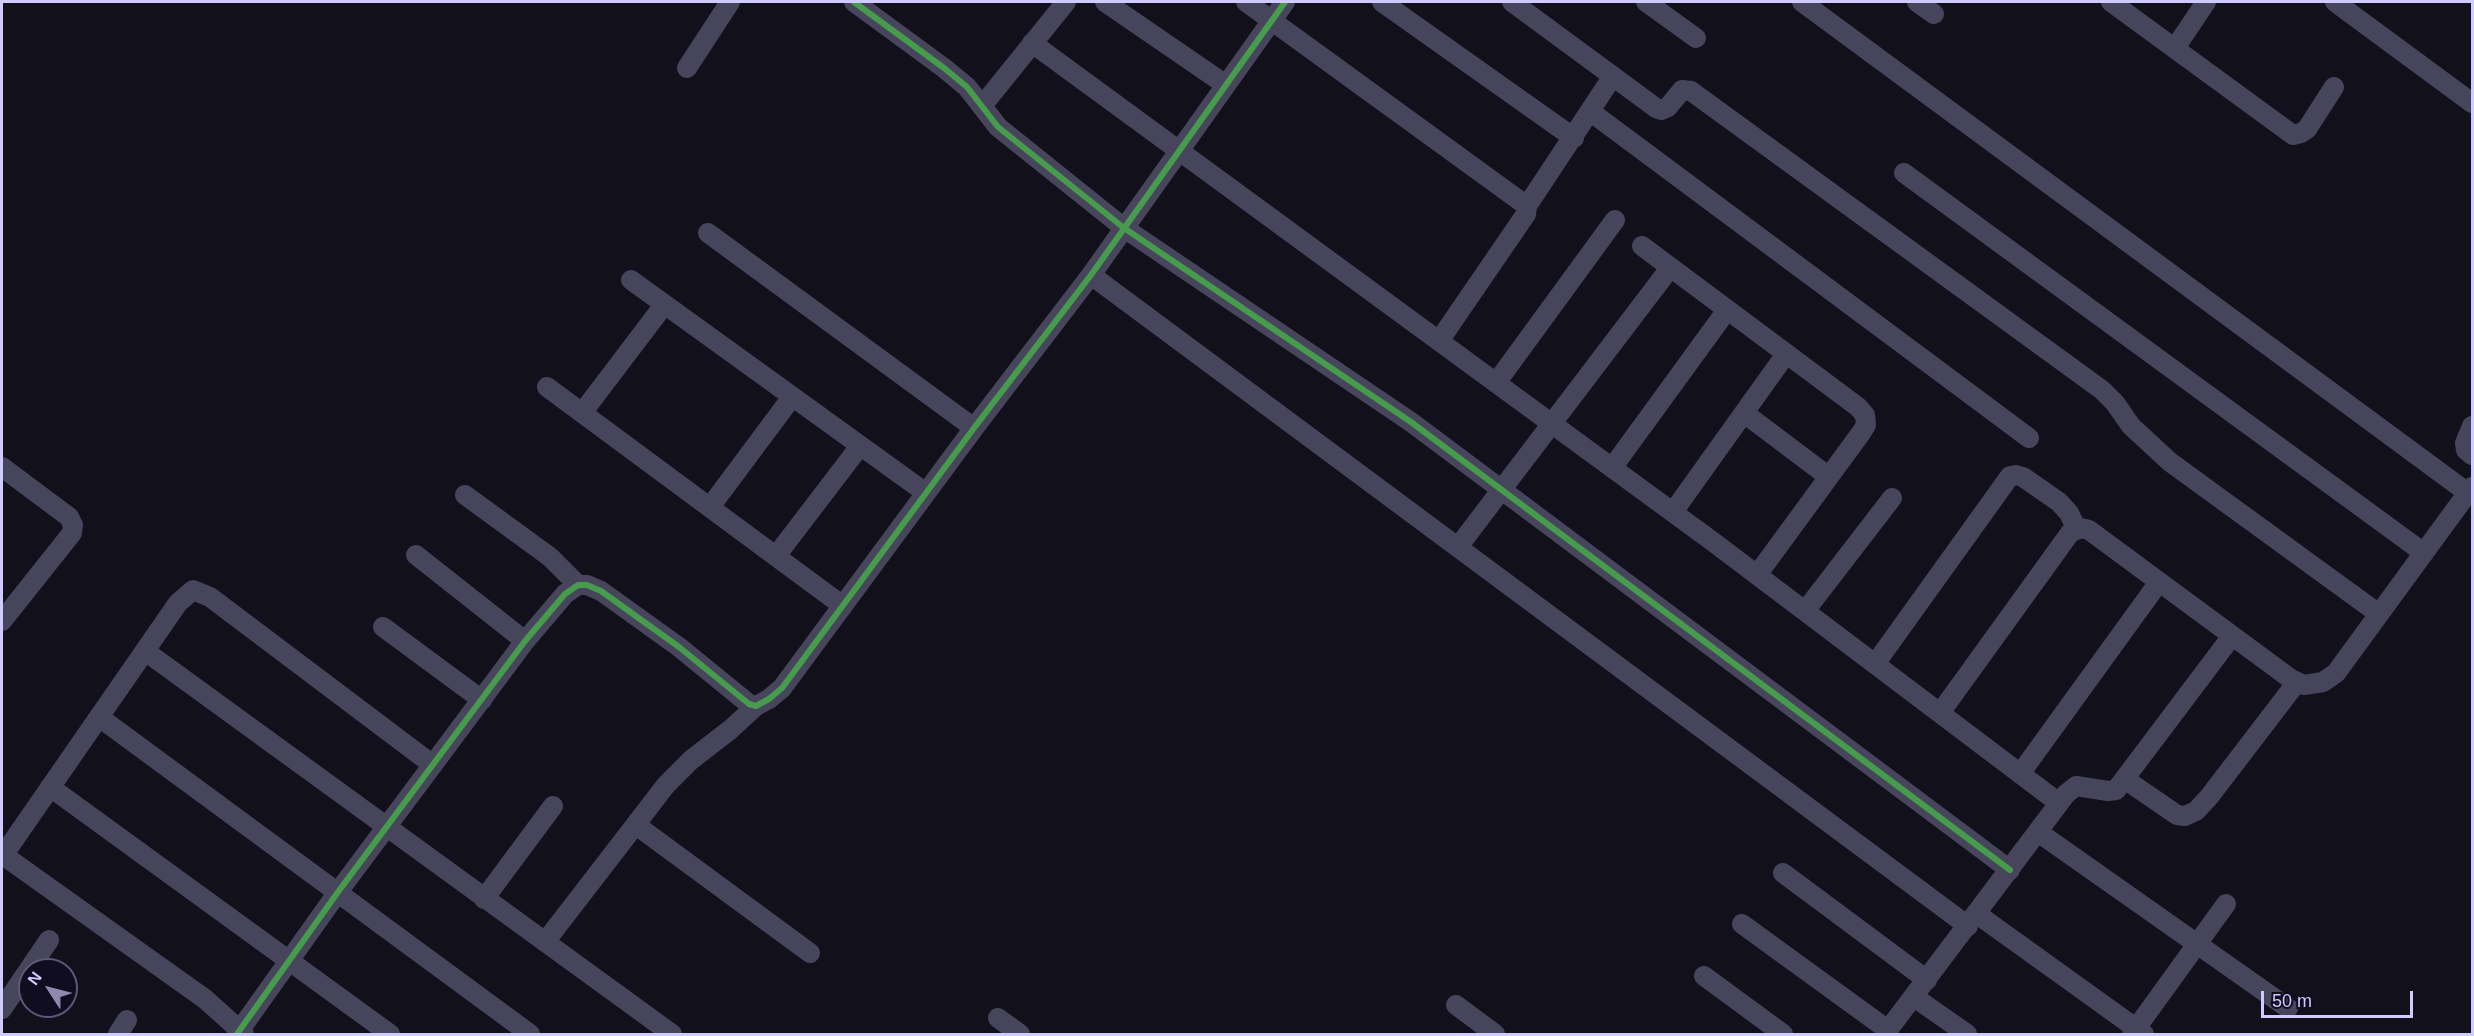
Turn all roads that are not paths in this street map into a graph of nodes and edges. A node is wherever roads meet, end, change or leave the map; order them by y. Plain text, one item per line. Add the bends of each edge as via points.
1 (730, 2) edge
2 (854, 2) edge
3 (1066, 2) edge
4 (1104, 2) edge
5 (1246, 2) edge
6 (1285, 2) edge
7 (1382, 2) edge
8 (1512, 2) edge
9 (1646, 2) edge
10 (1802, 2) edge
11 (1917, 2) edge
12 (2111, 2) edge
13 (2206, 2) edge
14 (2335, 2) edge
15 (1935, 14) dead end
16 (1271, 21) junction
17 (1696, 38) dead end
18 (1032, 43) junction
19 (2175, 48) junction
20 (687, 68) dead end
21 (1613, 76) junction
22 (1226, 85) junction
23 (2334, 87) dead end
24 (2472, 103) edge
25 (982, 106) junction
26 (1591, 112) junction
27 (1574, 138) junction
28 (1179, 151) junction
29 (1904, 173) dead end
30 (1527, 206) junction
31 (1615, 220) dead end
32 (1124, 228) junction
33 (708, 233) dead end
34 (1642, 246) dead end
35 (1670, 268) junction
36 (1091, 275) junction
37 (631, 280) dead end
38 (664, 305) junction
39 (1727, 310) junction
40 (1439, 341) junction
41 (1786, 354) junction
42 (1496, 383) junction
43 (547, 387) dead end
44 (792, 397) junction
45 (582, 413) junction
46 (1744, 413) junction
47 (1552, 424) junction
48 (2472, 426) edge
49 (974, 428) junction
50 (2029, 438) dead end
51 (860, 446) junction
52 (2472, 455) edge
53 (2, 467) edge
54 (1612, 468) junction
55 (1829, 477) junction
56 (1502, 490) junction
57 (2470, 490) edge
58 (926, 493) junction
59 (465, 495) dead end
60 (1892, 498) dead end
61 (710, 507) junction
62 (1673, 512) junction
63 (2076, 528) junction
64 (1458, 547) junction
65 (2424, 553) junction
66 (416, 555) dead end
67 (776, 556) junction
68 (1757, 574) junction
69 (2159, 582) junction
70 (578, 585) junction
71 (843, 606) junction
72 (1805, 611) junction
73 (2379, 614) junction
74 (2, 621) edge
75 (382, 627) dead end
76 (2232, 636) junction
77 (525, 641) junction
78 (145, 651) junction
79 (1875, 664) junction
80 (2296, 682) junction
81 (482, 700) junction
82 (756, 706) junction
83 (1940, 713) junction
84 (99, 717) junction
85 (433, 765) junction
86 (2020, 774) junction
87 (2126, 780) junction
88 (50, 788) junction
89 (2059, 803) junction
90 (553, 806) dead end
91 (636, 825) junction
92 (386, 827) junction
93 (2038, 832) junction
94 (2, 856) edge
95 (2010, 870) junction
96 (1783, 873) dead end
97 (338, 892) junction
98 (484, 899) junction
99 (2226, 904) dead end
100 (1973, 920) junction
101 (1742, 924) dead end
102 (49, 940) dead end
103 (544, 942) junction
104 (2197, 945) junction
105 (810, 953) dead end
106 (289, 961) junction
107 (1704, 976) dead end
108 (1927, 980) junction
109 (1914, 997) junction
110 (1456, 1005) dead end
111 (2288, 1008) dead end
112 (2, 1009) edge
113 (998, 1018) dead end
114 (1887, 1032) edge
115 (240, 1033) edge
116 (2138, 1033) edge
117 (390, 1035) edge
118 (530, 1035) edge
119 (672, 1035) edge
120 (1020, 1035) edge
121 (1495, 1035) edge
122 (1783, 1035) edge
123 (1967, 1035) edge

1 - 20 street
2 - 25 street via 944,68
3 - 18 street
4 - 22 street
5 - 16 street
6 - 16 street
7 - 27 street
8 - 21 street
9 - 17 street
10 - 57 street
11 - 15 street
12 - 19 street
13 - 19 street
14 - 24 street
16 - 22 street
16 - 30 street
18 - 25 street
18 - 28 street
19 - 23 street via 2293,135 2307,129
21 - 26 street
21 - 73 street via 1661,110 1682,90 1691,92 2102,390 2131,426 2170,462
22 - 28 street
25 - 32 street via 998,127
26 - 27 street
26 - 50 street
27 - 30 street
28 - 32 street
28 - 40 street
29 - 65 street
30 - 40 street via 1526,214
31 - 42 street
32 - 36 street
32 - 56 street via 1411,422
33 - 49 street
34 - 35 street
35 - 39 street
35 - 47 street
36 - 49 street
36 - 64 street
37 - 38 street
38 - 44 street
38 - 45 street
39 - 41 street
39 - 54 street
40 - 42 street
41 - 46 street
41 - 55 street via 1865,415 1866,425 1861,434
42 - 47 street
43 - 45 street
44 - 51 street
44 - 61 street
45 - 61 street
46 - 55 street
46 - 62 street
47 - 54 street
47 - 56 street
48 - 52 street via 2464,443
49 - 58 street
51 - 58 street
51 - 67 street
53 - 74 street via 69,516 73,525 72,533
54 - 62 street
55 - 68 street
56 - 64 street
56 - 95 street
57 - 65 street
58 - 71 street
59 - 70 street via 550,557
60 - 72 street
61 - 67 street
62 - 68 street
63 - 69 street via 2089,530
63 - 79 street via 2059,502 2023,477 2010,476
63 - 83 street
64 - 100 street
65 - 73 street
66 - 77 street
67 - 71 street
68 - 72 street
69 - 76 street
69 - 86 street
70 - 77 street via 565,594
70 - 82 street via 601,591 741,699
71 - 82 street via 782,688
72 - 79 street
73 - 80 street via 2336,673 2315,685
75 - 81 street
76 - 80 street
76 - 87 street
77 - 81 street
78 - 84 street
78 - 85 street via 178,603 193,590 210,597
78 - 92 street
79 - 83 street
80 - 87 street via 2196,811 2177,815
81 - 85 street
82 - 91 street via 691,760
83 - 86 street
84 - 88 street
84 - 97 street
85 - 92 street
86 - 89 street
87 - 89 street via 2116,790 2108,791 2076,786
88 - 94 street
88 - 106 street
89 - 93 street
90 - 98 street
91 - 103 street
91 - 105 street
92 - 97 street
92 - 98 street
93 - 95 street
93 - 104 street
94 - 115 street via 205,999
95 - 100 street
96 - 108 street
97 - 106 street
97 - 118 street
98 - 103 street
99 - 104 street
100 - 108 street
100 - 116 street
101 - 114 street
102 - 112 street
103 - 119 street
104 - 111 street
104 - 116 street
106 - 115 street
106 - 117 street
107 - 122 street
108 - 109 street
109 - 114 street
109 - 123 street
110 - 121 street
113 - 120 street

